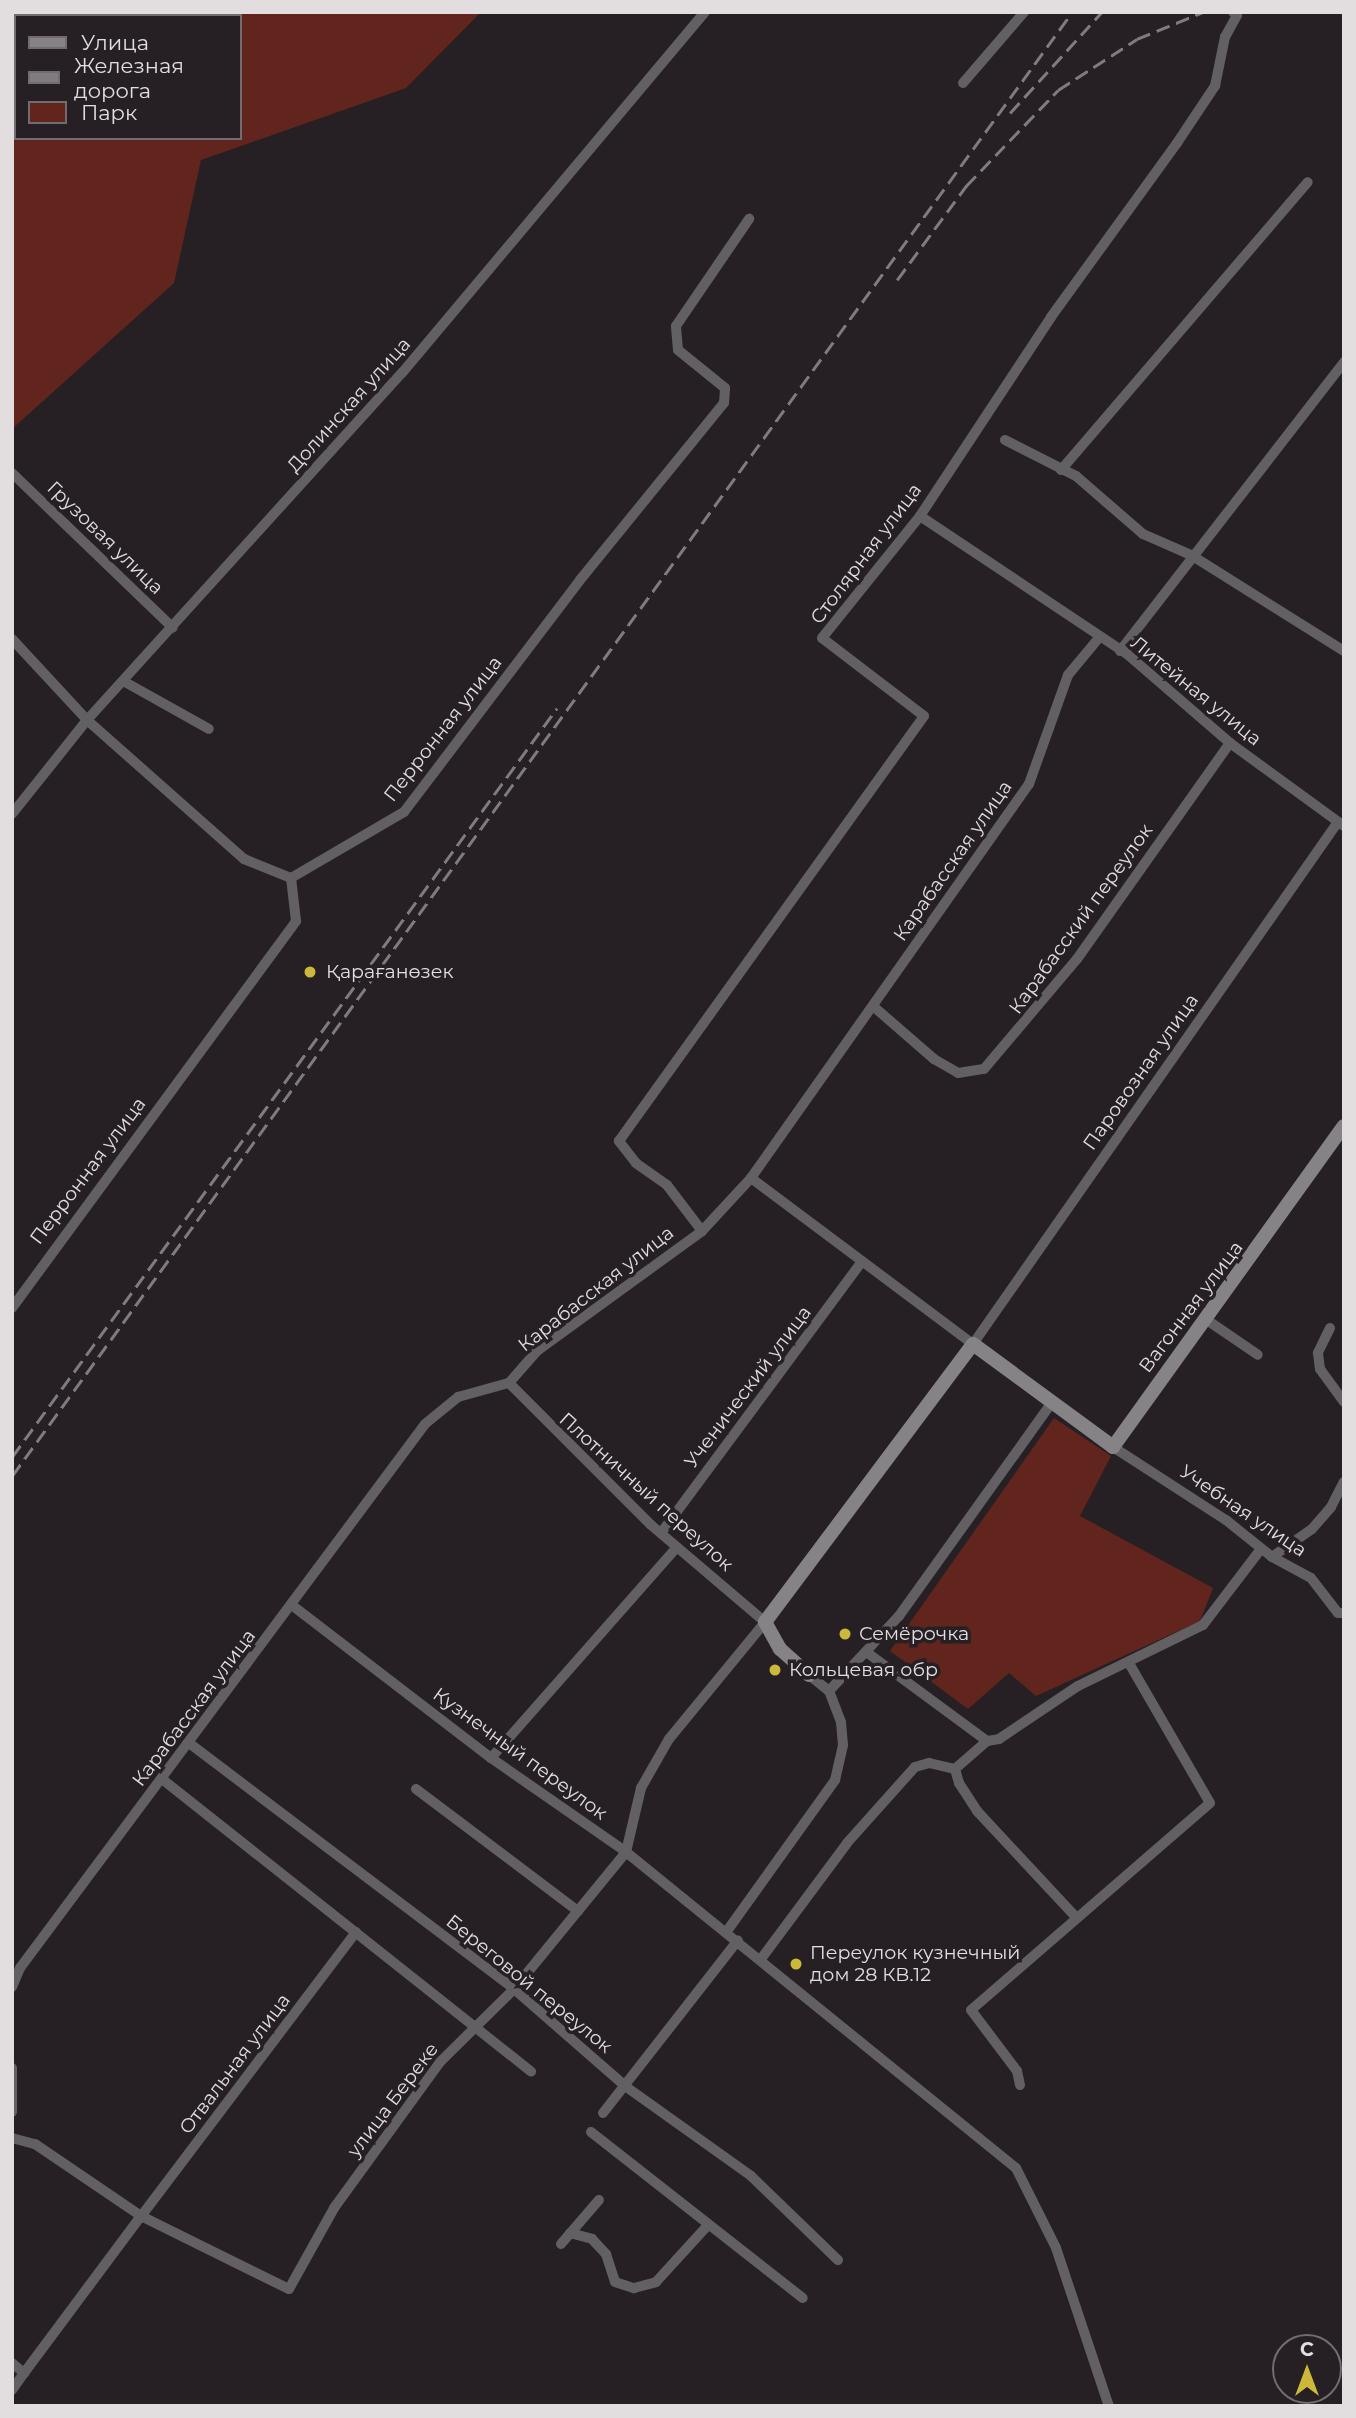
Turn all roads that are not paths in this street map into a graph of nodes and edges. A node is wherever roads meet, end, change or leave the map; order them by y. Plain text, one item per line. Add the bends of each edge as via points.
1 (705, 12) edge
2 (1024, 12) edge
3 (1235, 13) edge
4 (963, 83) dead end
5 (1308, 182) dead end
6 (749, 219) dead end
7 (1344, 362) edge
8 (1005, 440) dead end
9 (1062, 470) junction
10 (12, 473) edge
11 (920, 516) junction
12 (1191, 555) junction
13 (173, 628) junction
14 (12, 639) edge
15 (1098, 639) junction
16 (1120, 650) junction
17 (1344, 651) edge
18 (125, 682) junction
19 (87, 720) junction
20 (209, 729) dead end
21 (1230, 743) junction
22 (12, 814) edge
23 (1341, 824) edge
24 (291, 878) junction
25 (873, 1006) junction
26 (1344, 1126) edge
27 (751, 1178) junction
28 (702, 1231) junction
29 (862, 1261) junction
30 (12, 1308) edge
31 (1204, 1318) junction
32 (1330, 1328) dead end
33 (973, 1344) junction
34 (1258, 1355) dead end
35 (509, 1383) junction
36 (1344, 1402) edge
37 (1051, 1404) junction
38 (1113, 1447) junction
39 (1344, 1482) edge
40 (661, 1534) junction
41 (677, 1547) junction
42 (1261, 1549) junction
43 (1272, 1557) junction
44 (293, 1606) junction
45 (1344, 1613) edge
46 (765, 1622) junction
47 (869, 1654) junction
48 (1129, 1663) junction
49 (809, 1675) joint
50 (829, 1691) junction
51 (988, 1741) junction
52 (189, 1743) junction
53 (491, 1758) junction
54 (955, 1769) junction
55 (162, 1779) junction
56 (416, 1789) dead end
57 (626, 1852) junction
58 (578, 1910) junction
59 (1075, 1916) junction
60 (727, 1931) junction
61 (356, 1932) junction
62 (738, 1940) junction
63 (761, 1959) junction
64 (12, 1987) edge
65 (514, 1989) junction
66 (474, 2029) junction
67 (12, 2068) edge
68 (531, 2071) dead end
69 (1020, 2085) dead end
70 (625, 2086) junction
71 (12, 2112) edge
72 (603, 2113) dead end
73 (591, 2132) dead end
74 (12, 2138) edge
75 (599, 2200) dead end
76 (141, 2216) junction
77 (708, 2225) junction
78 (570, 2233) junction
79 (561, 2244) dead end
80 (838, 2260) dead end
81 (803, 2298) dead end
82 (12, 2363) edge
83 (24, 2373) junction
84 (12, 2390) edge
85 (1110, 2406) edge

1 - 13 street, Долинская улица via 402,373
2 - 4 street
3 - 11 street, Столярная улица via 1215,86 1051,317
5 - 9 street
6 - 24 street, Перронная улица via 677,326 678,350 726,388 724,403 580,580 404,812
7 - 12 street
8 - 9 street
9 - 12 street via 1076,476 1143,534
10 - 13 street, Грузовая улица
11 - 15 street, Литейная улица
11 - 28 street, Столярная улица via 822,638 924,716 619,1141 636,1163 667,1185
12 - 16 street
12 - 17 street
13 - 18 street, Долинская улица
14 - 19 street
15 - 16 street, Литейная улица
15 - 25 street, Карабасская улица via 1068,675 1058,696 1029,784
16 - 21 street, Литейная улица
18 - 19 street, Долинская улица
18 - 20 street
19 - 22 street, Долинская улица
19 - 24 street via 244,859
21 - 23 street, Литейная улица
21 - 25 street, Карабасский переулок via 1077,958 984,1069 958,1073 934,1059
23 - 33 street, Паровозная улица
24 - 30 street, Перронная улица via 296,921
25 - 27 street, Карабасская улица
26 - 31 street, Вагонная улица via 1248,1264
27 - 28 street, Карабасская улица
27 - 29 street
28 - 35 street, Карабасская улица via 537,1351
29 - 33 street
29 - 40 street, Ученический улица
31 - 34 street
31 - 38 street, Вагонная улица
32 - 36 street via 1318,1353 1320,1368
33 - 37 street
33 - 46 street
35 - 40 street, Плотничный переулок
35 - 44 street, Карабасская улица via 458,1397 425,1424
37 - 38 street
37 - 47 street
38 - 42 street, Учебная улица via 1226,1520
39 - 43 street via 1312,1529
40 - 41 street, Плотничный переулок
41 - 46 street, Плотничный переулок
41 - 53 street
42 - 43 street, Учебная улица
42 - 48 street via 1203,1625
43 - 45 street, Учебная улица via 1311,1578 1338,1613
44 - 52 street, Карабасская улица
44 - 53 street, Кузнечный переулок
46 - 49 street via 780,1649
46 - 57 street via 669,1739 642,1788
47 - 50 street
47 - 51 street
48 - 51 street via 1078,1686 999,1739
48 - 59 street via 1210,1803
49 - 50 street
50 - 60 street via 843,1745 835,1780
51 - 54 street
52 - 55 street, Карабасская улица
52 - 65 street, Береговой переулок
53 - 57 street, Кузнечный переулок
54 - 59 street via 977,1811
54 - 63 street via 929,1763 915,1766 846,1843
55 - 61 street
55 - 64 street, Карабасская улица via 20,1968
56 - 58 street
57 - 58 street, улица Береке
57 - 60 street, Кузнечный переулок
58 - 65 street, улица Береке
59 - 69 street via 971,2010 1017,2071
60 - 62 street, Кузнечный переулок
61 - 66 street
61 - 76 street, Отвальная улица
62 - 63 street, Кузнечный переулок
62 - 70 street
63 - 85 street, Кузнечный переулок via 1016,2168 1033,2195
65 - 66 street, улица Береке
65 - 70 street, Береговой переулок
66 - 68 street
66 - 76 street, улица Береке via 440,2062 349,2188 289,2288
67 - 71 street
70 - 72 street
70 - 80 street, Береговой переулок via 751,2176
73 - 77 street
74 - 76 street via 35,2144
75 - 78 street
76 - 83 street, Отвальная улица
77 - 78 street via 656,2282 634,2288 615,2282 606,2254 592,2239
77 - 81 street
78 - 79 street
82 - 83 street
83 - 84 street, Отвальная улица

